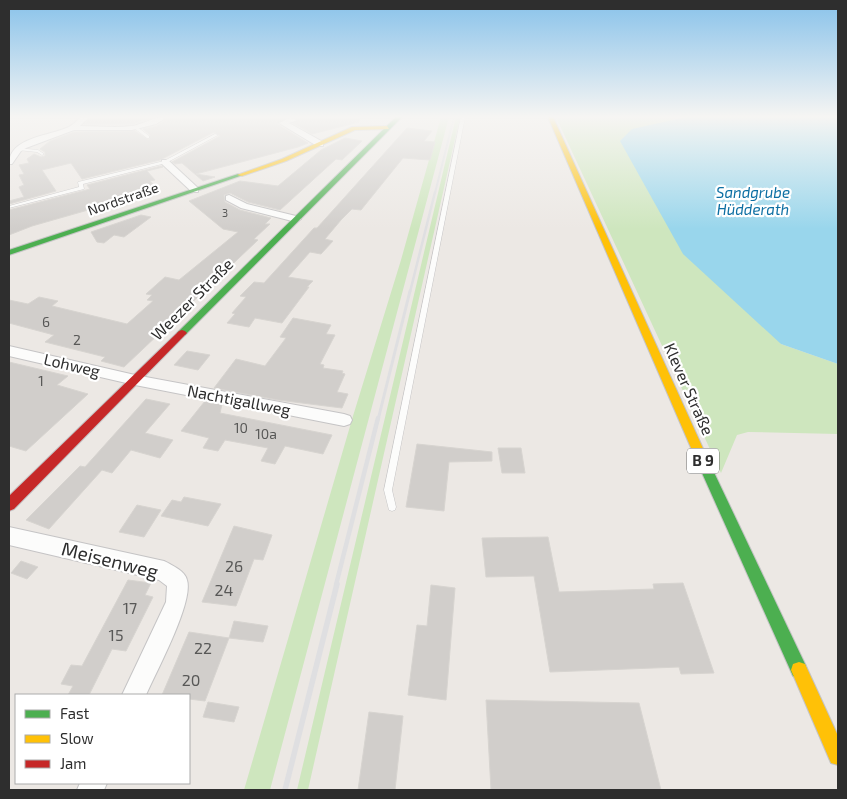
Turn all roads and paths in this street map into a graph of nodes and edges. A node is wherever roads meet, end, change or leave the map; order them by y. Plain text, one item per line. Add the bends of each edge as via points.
1 (180, 154) edge
2 (297, 154) edge
3 (361, 154) edge
4 (456, 154) edge
5 (567, 154) edge
6 (165, 162) junction
7 (195, 190) junction
8 (229, 198) dead end
9 (9, 208) edge
10 (296, 219) junction
11 (9, 253) edge
12 (9, 350) edge
13 (134, 380) junction
14 (344, 420) dead end
15 (9, 505) edge
16 (392, 507) dead end
17 (9, 536) edge
18 (134, 694) edge
19 (838, 756) edge

1 - 6 lane
2 - 7 street, Nordstraße
3 - 10 street, Weezer Straße
4 - 16 lane via 388,490
5 - 19 street, Klever Straße / B 9
6 - 7 street
6 - 9 lane via 80,183 82,188
7 - 11 street, Nordstraße
8 - 10 street via 244,206
10 - 13 street, Weezer Straße
12 - 13 street, Lohweg
13 - 14 street, Nachtigallweg
13 - 15 street, Weezer Straße
17 - 18 street, Meisenweg via 164,571 178,582 176,603

